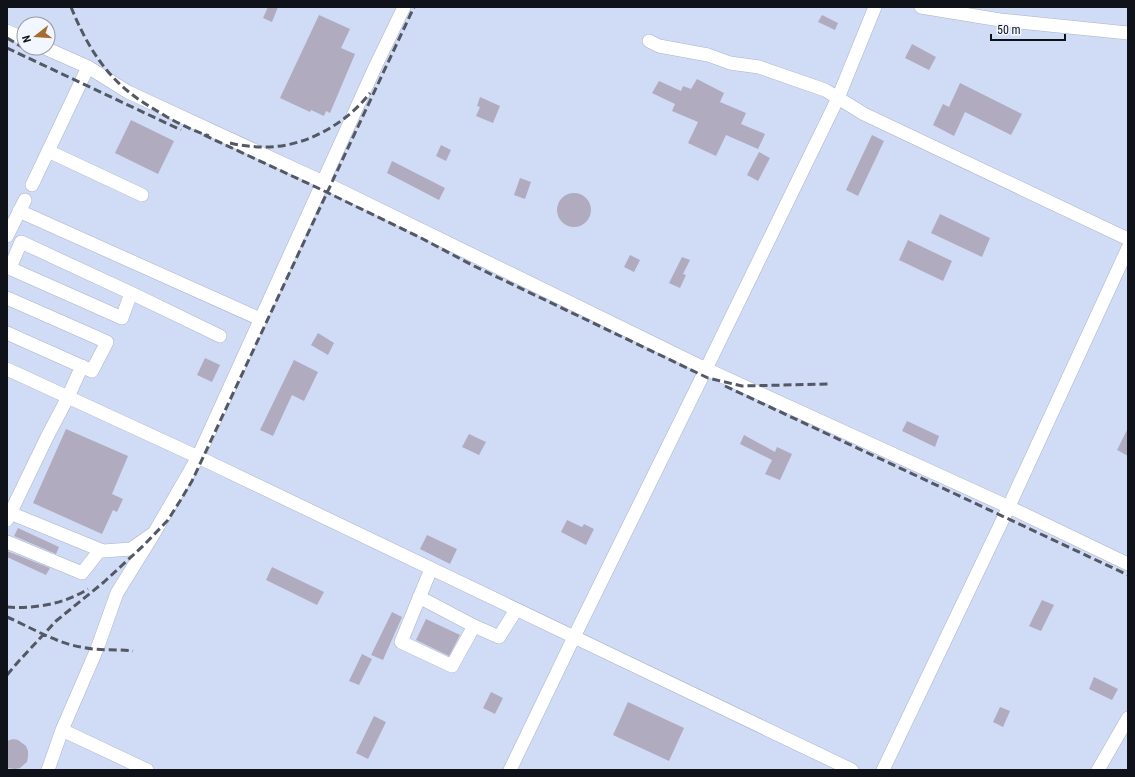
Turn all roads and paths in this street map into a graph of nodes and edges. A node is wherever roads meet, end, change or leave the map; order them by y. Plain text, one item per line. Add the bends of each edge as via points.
1 (404, 7) edge
2 (875, 7) edge
3 (921, 7) edge
4 (1128, 33) edge
5 (649, 41) dead end
6 (56, 53) edge
7 (88, 67) junction
8 (838, 98) junction
9 (48, 151) junction
10 (323, 182) junction
11 (32, 185) dead end
12 (142, 195) dead end
13 (7, 236) edge
14 (1128, 239) edge
15 (1128, 248) edge
16 (8, 267) edge
17 (131, 293) junction
18 (7, 298) edge
19 (260, 319) junction
20 (7, 333) edge
21 (220, 336) dead end
22 (82, 366) junction
23 (7, 369) edge
24 (706, 370) junction
25 (68, 397) junction
26 (198, 457) junction
27 (1009, 507) junction
28 (8, 516) edge
29 (155, 532) junction
30 (7, 542) edge
31 (100, 550) junction
32 (1128, 564) edge
33 (431, 569) junction
34 (419, 597) junction
35 (516, 610) junction
36 (474, 626) junction
37 (574, 637) junction
38 (1128, 718) edge
39 (62, 730) junction
40 (48, 770) edge
41 (147, 770) edge
42 (510, 770) edge
43 (852, 770) edge
44 (883, 770) edge
45 (1098, 770) edge

1 - 10 lane
2 - 8 lane
3 - 4 lane via 1000,20
5 - 8 lane via 730,63 759,67 825,90
6 - 7 lane
7 - 9 lane
7 - 10 lane via 128,92
8 - 14 lane via 864,114
8 - 24 lane
9 - 11 lane
9 - 12 lane
10 - 19 lane
10 - 24 lane
13 - 19 lane via 22,205
15 - 27 lane
16 - 17 lane via 21,242
16 - 17 lane via 122,318
17 - 21 lane
18 - 22 lane via 107,342 92,371
19 - 26 lane
20 - 22 lane
22 - 25 lane
23 - 25 lane
24 - 27 lane
24 - 37 lane
25 - 26 lane
25 - 28 lane
26 - 29 lane
26 - 33 lane
27 - 32 lane
27 - 44 lane
28 - 31 lane
29 - 31 lane via 130,549
29 - 39 lane via 116,593 97,649
30 - 31 lane via 82,573
33 - 34 lane
33 - 35 lane
34 - 36 lane
34 - 36 lane via 400,642 452,666
35 - 36 lane via 499,637
35 - 37 lane
37 - 42 lane
37 - 43 lane
38 - 45 lane
39 - 40 lane
39 - 41 lane

